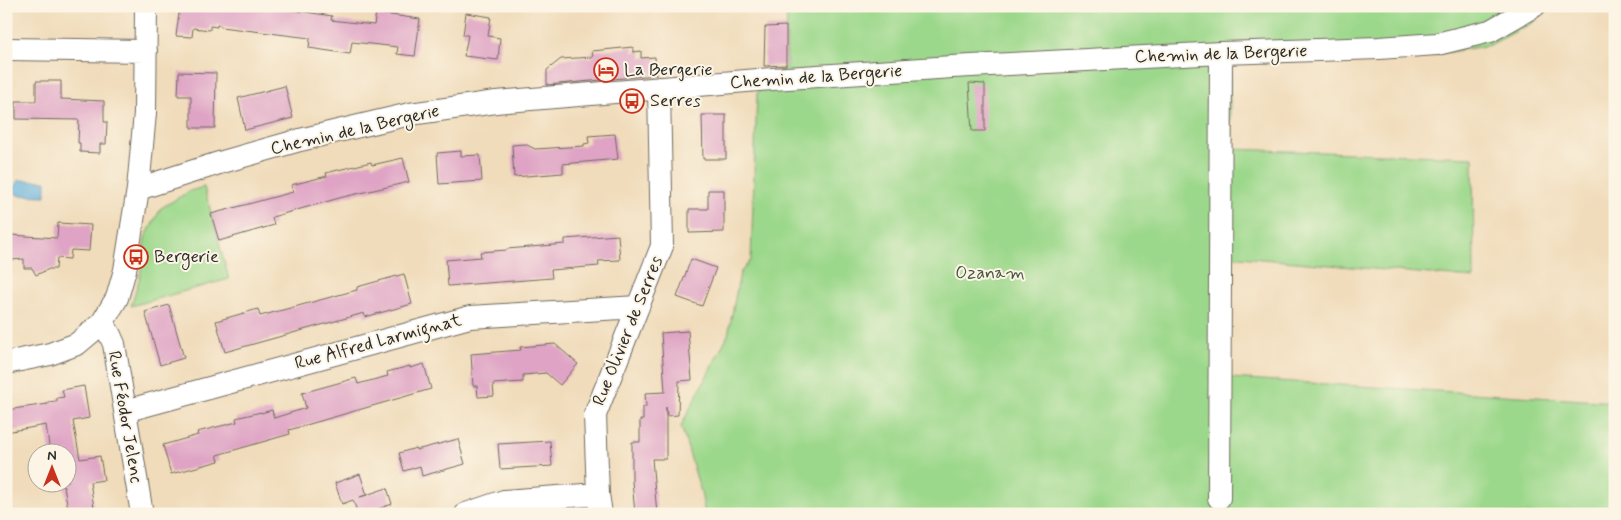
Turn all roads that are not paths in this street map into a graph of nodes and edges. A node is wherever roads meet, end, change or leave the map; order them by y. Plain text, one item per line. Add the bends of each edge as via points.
1 (146, 6) edge
2 (1534, 6) edge
3 (6, 48) edge
4 (146, 51) junction
5 (1220, 53) junction
6 (659, 88) junction
7 (138, 189) junction
8 (638, 307) junction
9 (102, 323) junction
10 (6, 363) edge
11 (125, 411) junction
12 (1219, 498) dead end
13 (599, 504) edge
14 (142, 514) edge
15 (466, 514) edge

1 - 4 street
2 - 5 street, Chemin de la Bergerie via 1490,32 1438,44
3 - 4 street
4 - 7 street via 145,113
5 - 6 street, Chemin de la Bergerie via 952,67
5 - 12 street
6 - 7 street, Chemin de la Bergerie via 496,102 410,114 300,140
6 - 8 street, Rue Olivier de Serres via 662,246
7 - 9 street via 125,270 117,298
8 - 11 street, Rue Alfred Larmignat via 470,317
8 - 13 street, Rue Olivier de Serres via 595,414
9 - 10 street via 77,344 50,354
9 - 11 street, Rue Féodor Jelenc via 114,344
11 - 14 street, Rue Féodor Jelenc
13 - 15 street via 504,501

